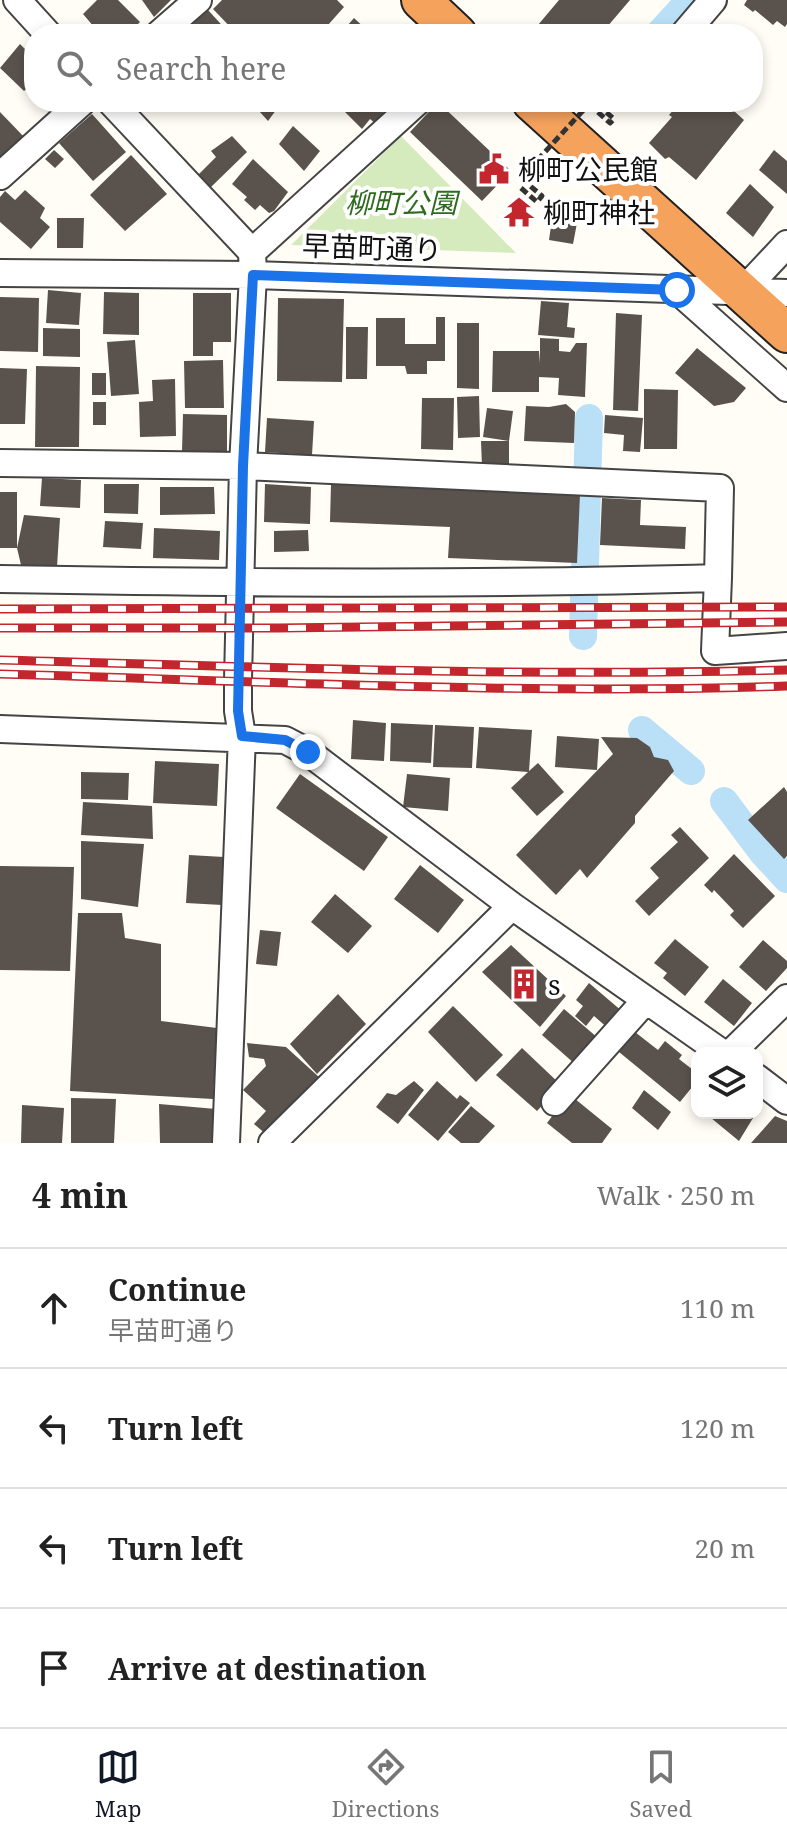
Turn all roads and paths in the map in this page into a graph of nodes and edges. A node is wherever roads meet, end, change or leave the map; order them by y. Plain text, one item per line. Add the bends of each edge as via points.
1 (17, 0) edge
2 (198, 0) edge
3 (421, 0) edge
4 (713, 0) edge
5 (39, 24) edge
6 (170, 24) edge
7 (446, 24) edge
8 (693, 24) edge
9 (71, 112) edge
10 (120, 112) edge
11 (407, 112) edge
12 (543, 112) edge
13 (582, 112) edge
14 (598, 112) edge
15 (606, 112) edge
16 (0, 176) edge
17 (521, 188) dead end
18 (787, 244) edge
19 (252, 264) junction
20 (0, 273) edge
21 (677, 290) junction
22 (741, 293) junction
23 (787, 293) edge
24 (787, 333) edge
25 (787, 388) edge
26 (0, 463) edge
27 (243, 466) junction
28 (718, 578) junction
29 (0, 579) edge
30 (241, 583) junction
31 (787, 646) edge
32 (0, 729) edge
33 (242, 736) junction
34 (512, 906) junction
35 (787, 998) edge
36 (646, 1000) junction
37 (713, 1047) edge
38 (737, 1047) edge
39 (763, 1083) edge
40 (787, 1101) edge
41 (555, 1102) dead end
42 (226, 1143) edge
43 (272, 1143) edge

1 - 5 street
2 - 6 street
3 - 7 highway
4 - 8 street
9 - 16 street
10 - 19 street
11 - 19 street
12 - 22 highway
13 - 17 path, bridge via 521,178 542,196 537,202
14 - 15 path via 610,123 614,119
18 - 22 street
19 - 20 street, 早苗町通り
19 - 21 street, 早苗町通り
19 - 27 street
21 - 22 street, 早苗町通り
21 - 25 street
22 - 23 street, 早苗町通り
22 - 24 highway
26 - 27 street
27 - 28 street via 720,488
27 - 30 street
28 - 30 street
28 - 31 street via 715,651
29 - 30 street
30 - 33 street
32 - 33 street
33 - 34 street via 285,740 308,752
33 - 42 street
34 - 36 street
34 - 43 street
35 - 38 street
36 - 37 street
36 - 41 street
39 - 40 street

